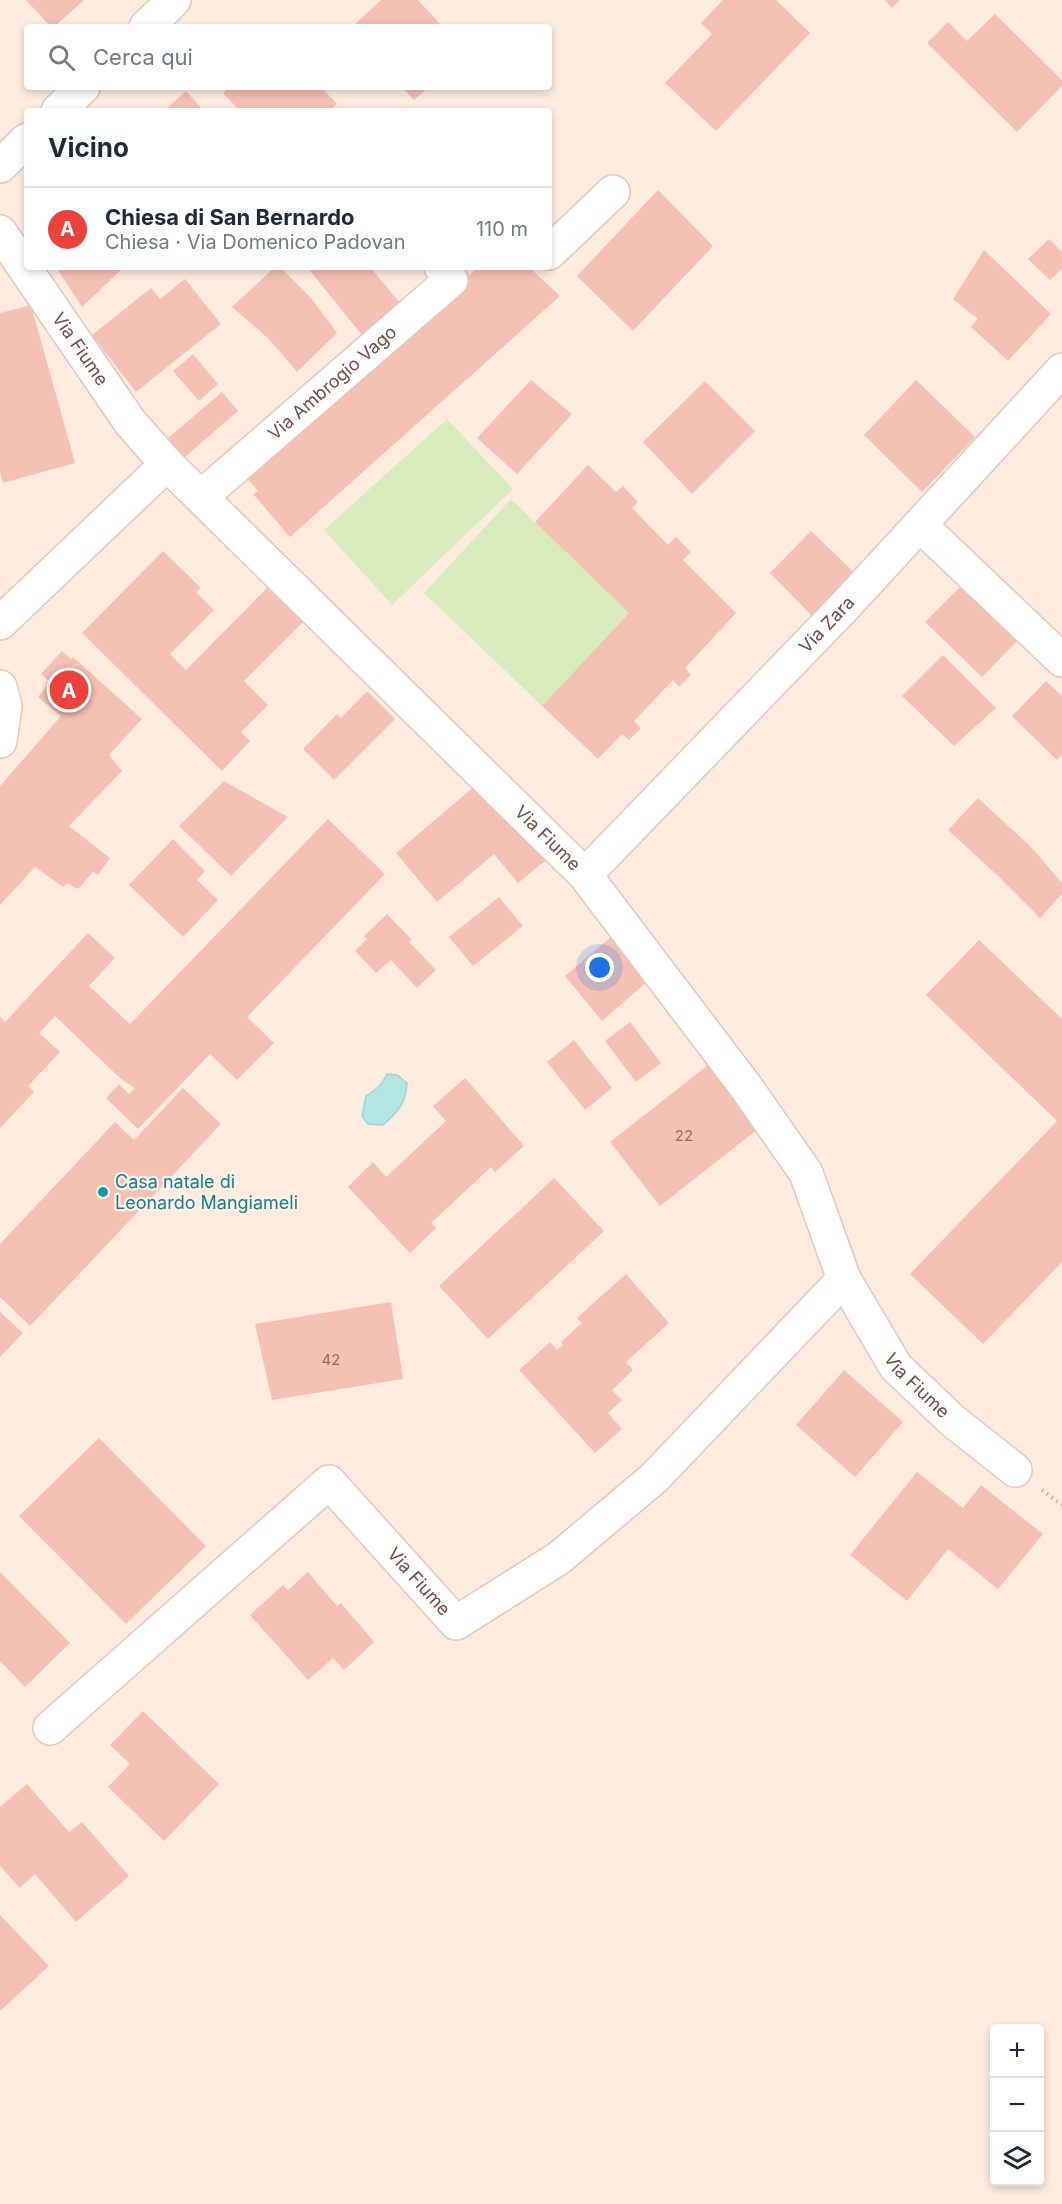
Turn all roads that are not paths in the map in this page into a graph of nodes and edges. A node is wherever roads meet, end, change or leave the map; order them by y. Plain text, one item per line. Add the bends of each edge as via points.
1 (174, 0) edge
2 (149, 24) edge
3 (80, 90) edge
4 (61, 108) edge
5 (24, 143) edge
6 (0, 166) edge
7 (613, 192) dead end
8 (0, 231) edge
9 (552, 251) edge
10 (24, 266) edge
11 (27, 270) edge
12 (444, 270) edge
13 (1062, 370) edge
14 (167, 464) junction
15 (201, 497) junction
16 (920, 525) junction
17 (11, 613) edge
18 (1062, 660) edge
19 (0, 687) edge
20 (0, 741) edge
21 (585, 875) junction
22 (844, 1279) junction
23 (1015, 1470) dead end
24 (50, 1728) dead end

1 - 2 street
3 - 4 street
5 - 6 street
7 - 9 street
8 - 10 street, Via Fiume
11 - 14 street, Via Fiume via 130,422
12 - 15 street, Via Ambrogio Vago via 451,279
13 - 16 street, Via Zara
14 - 15 street, Via Fiume
14 - 17 street
15 - 21 street, Via Fiume
16 - 18 street
16 - 21 street, Via Zara
19 - 20 street via 5,706
21 - 22 street, Via Fiume via 746,1087 806,1173
22 - 23 street, Via Fiume via 896,1366 952,1421
22 - 24 street, Via Fiume via 654,1478 559,1558 456,1623 329,1482

